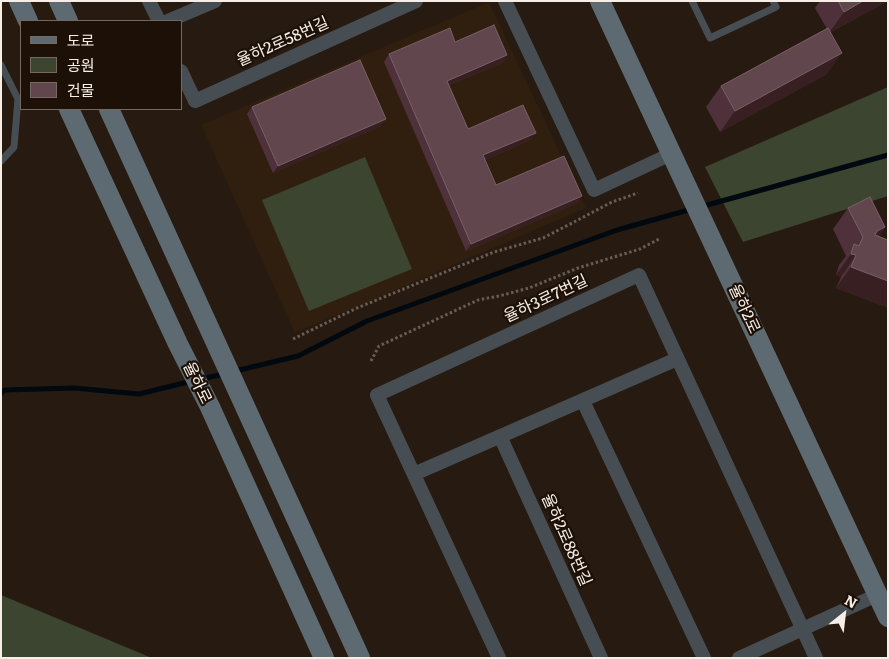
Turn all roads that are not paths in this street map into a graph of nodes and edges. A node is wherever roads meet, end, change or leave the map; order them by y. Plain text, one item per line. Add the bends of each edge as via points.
1 (19, 1) edge
2 (59, 1) edge
3 (149, 1) edge
4 (215, 1) edge
5 (416, 1) edge
6 (505, 1) edge
7 (600, 1) edge
8 (692, 1) edge
9 (773, 1) edge
10 (28, 20) edge
11 (68, 20) edge
12 (158, 20) edge
13 (170, 20) edge
14 (1, 65) edge
15 (182, 73) edge
16 (69, 110) edge
17 (109, 110) edge
18 (671, 154) junction
19 (1, 161) edge
20 (677, 359) junction
21 (582, 401) junction
22 (500, 436) junction
23 (414, 474) junction
24 (880, 594) junction
25 (888, 617) edge
26 (802, 629) junction
27 (324, 658) edge
28 (360, 658) edge
29 (499, 658) edge
30 (601, 658) edge
31 (704, 658) edge
32 (739, 658) edge
33 (816, 658) edge

1 - 10 main road
2 - 11 main road
3 - 12 street
4 - 13 street
5 - 15 street, 율하2로58번길 via 195,101
6 - 18 street via 594,190
7 - 18 main road, 율하2로
8 - 9 lane via 710,38 776,7
14 - 19 lane via 18,99 14,147
16 - 27 main road, 율하로
17 - 28 main road, 율하로
18 - 24 main road, 율하2로
20 - 21 street
20 - 23 street, 율하3로7번길 via 639,275 377,395
20 - 26 street, 율하3로7번길
21 - 22 street
21 - 31 street
22 - 23 street
22 - 30 street, 율하2로88번길
23 - 29 street, 율하3로7번길
24 - 25 main road, 율하2로
24 - 26 street
26 - 32 street
26 - 33 street, 율하3로7번길

